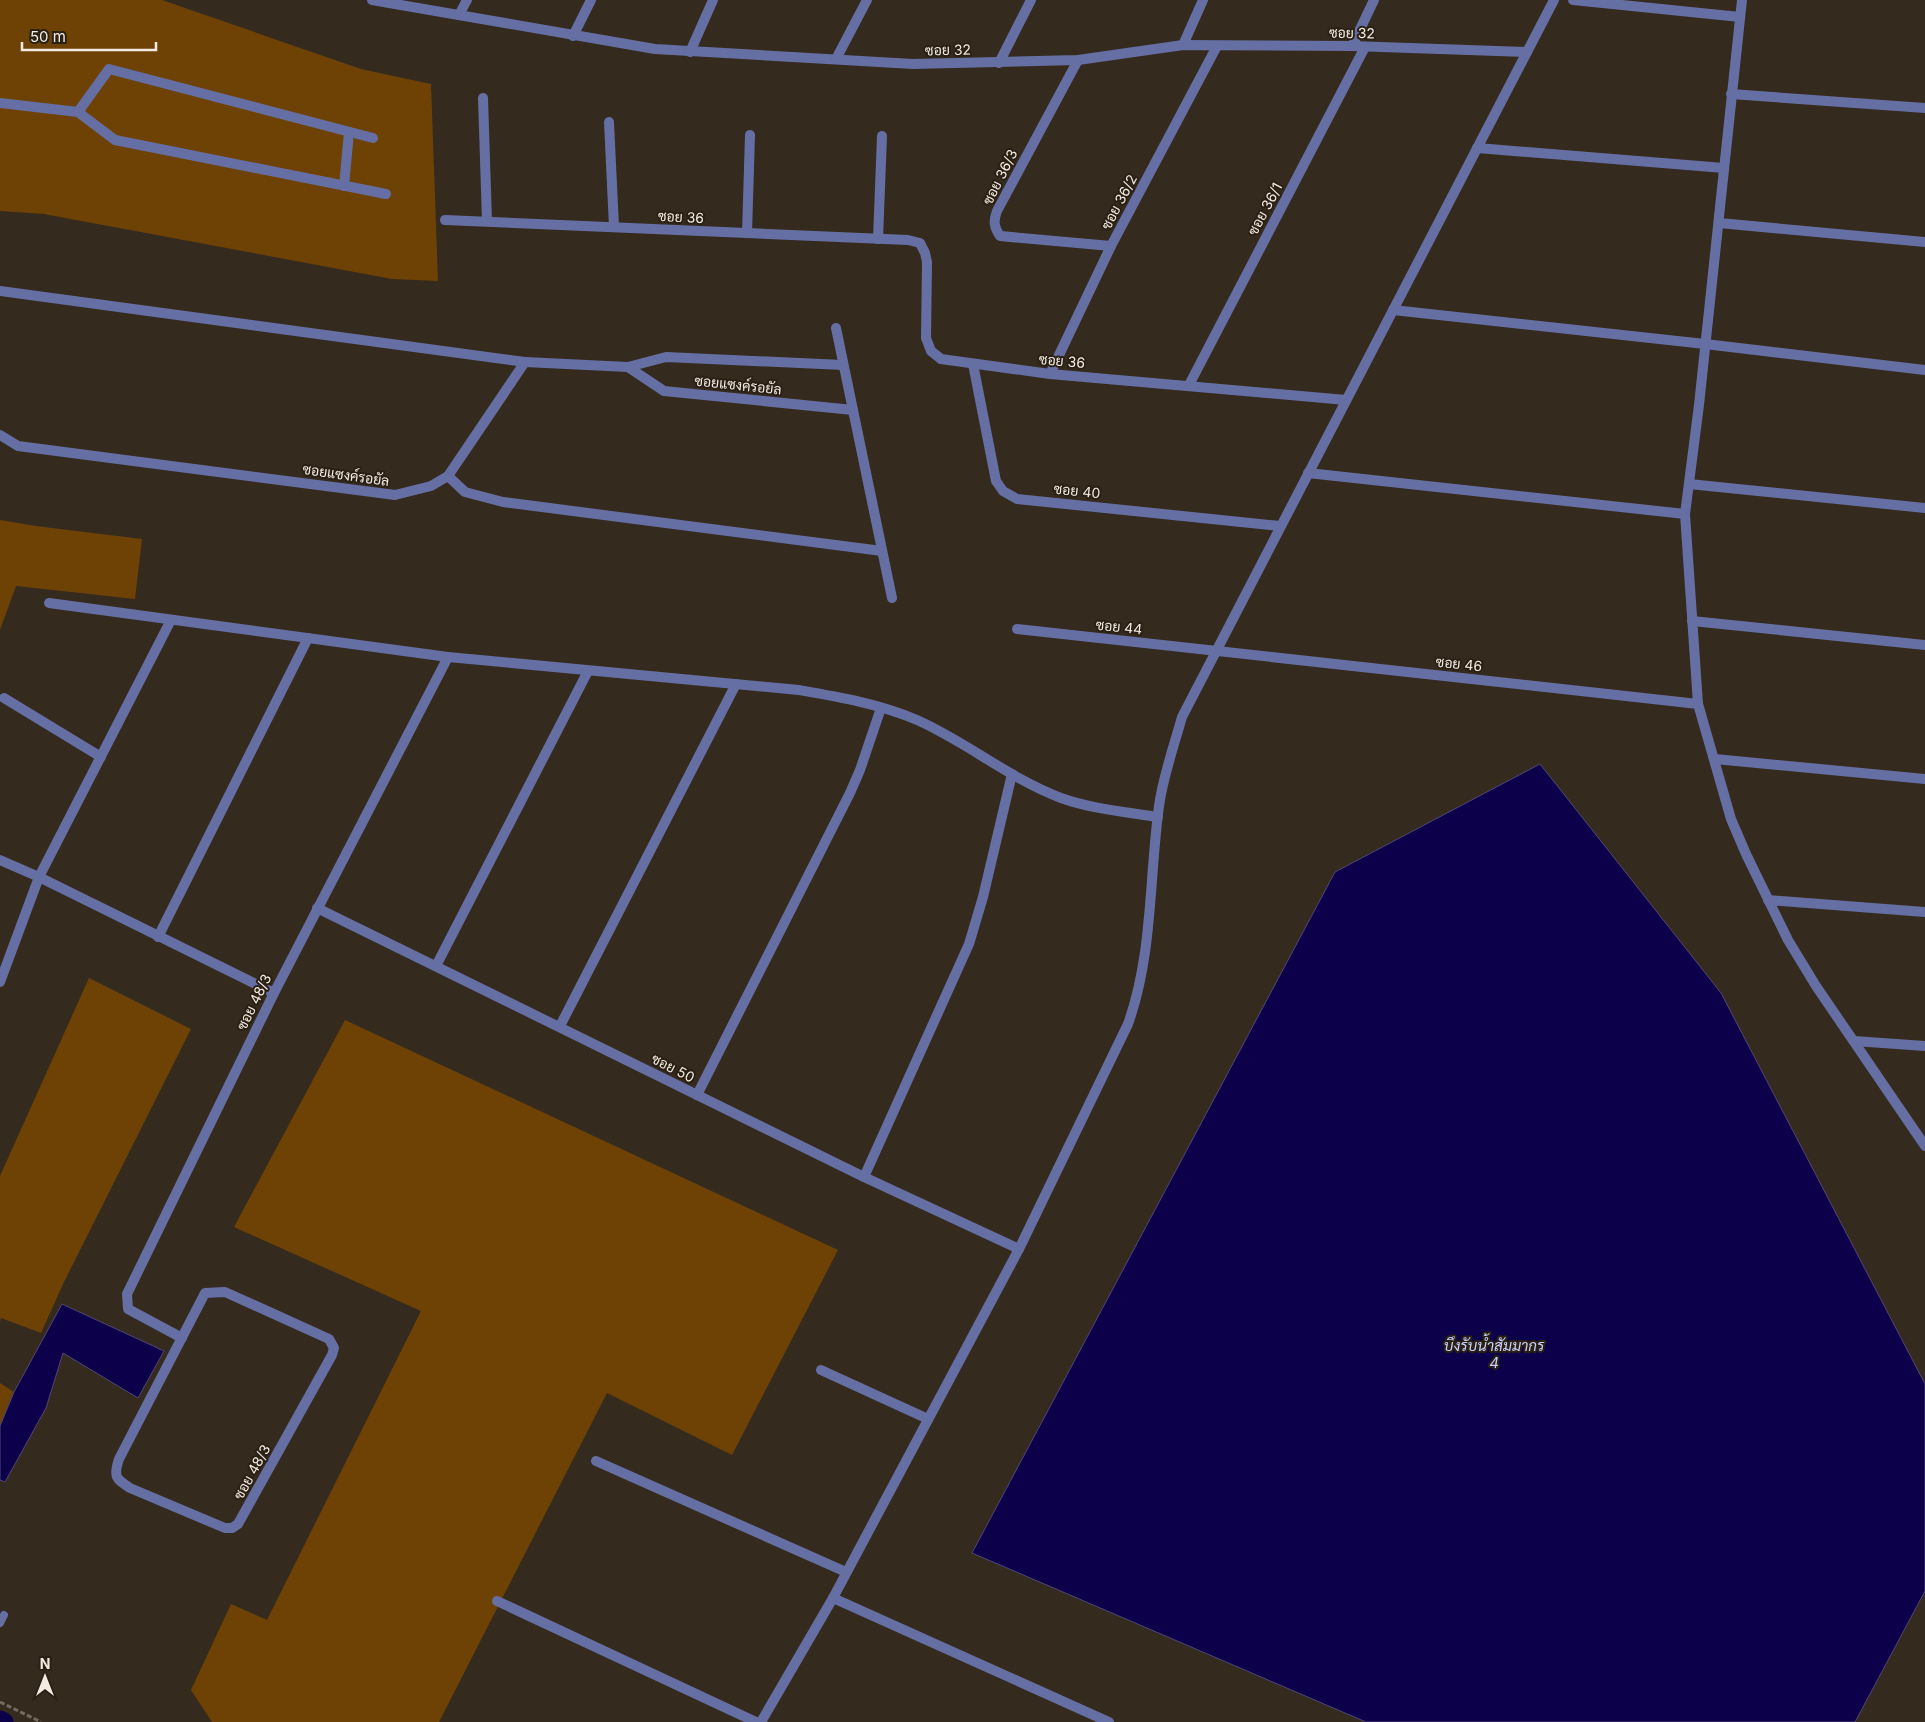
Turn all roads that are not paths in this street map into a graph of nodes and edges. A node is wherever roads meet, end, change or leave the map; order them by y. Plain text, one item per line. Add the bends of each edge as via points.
1 (372, 0) edge
2 (467, 0) edge
3 (591, 0) edge
4 (713, 0) edge
5 (867, 0) edge
6 (1031, 0) edge
7 (1203, 0) edge
8 (1374, 0) edge
9 (1554, 0) edge
10 (1573, 0) edge
11 (1742, 0) edge
12 (459, 15) junction
13 (1740, 17) junction
14 (573, 36) junction
15 (1183, 45) junction
16 (1218, 46) junction
17 (1352, 46) junction
18 (1366, 47) junction
19 (690, 52) junction
20 (1527, 52) junction
21 (836, 59) junction
22 (1078, 60) junction
23 (999, 63) junction
24 (1731, 94) junction
25 (483, 98) dead end
26 (0, 103) edge
27 (1925, 108) edge
28 (78, 112) junction
29 (609, 122) dead end
30 (349, 132) junction
31 (750, 135) dead end
32 (882, 136) dead end
33 (373, 138) dead end
34 (1478, 148) junction
35 (1724, 168) junction
36 (344, 186) junction
37 (386, 194) dead end
38 (445, 220) dead end
39 (487, 222) junction
40 (1719, 223) junction
41 (614, 227) junction
42 (746, 233) junction
43 (878, 239) junction
44 (1925, 242) edge
45 (1111, 246) junction
46 (0, 291) edge
47 (1393, 310) junction
48 (836, 328) dead end
49 (1705, 344) junction
50 (525, 362) junction
51 (973, 364) junction
52 (844, 365) junction
53 (628, 367) junction
54 (1925, 370) edge
55 (1050, 374) junction
56 (1189, 385) junction
57 (1346, 400) junction
58 (853, 410) junction
59 (0, 435) edge
60 (1308, 473) junction
61 (448, 476) junction
62 (1689, 484) junction
63 (1925, 508) edge
64 (1685, 514) junction
65 (1280, 526) junction
66 (882, 551) junction
67 (892, 598) dead end
68 (49, 604) dead end
69 (171, 620) junction
70 (1692, 621) junction
71 (1017, 629) dead end
72 (308, 638) junction
73 (1925, 644) edge
74 (1218, 651) junction
75 (448, 657) junction
76 (588, 671) junction
77 (736, 684) junction
78 (4, 698) dead end
79 (1698, 704) junction
80 (881, 708) junction
81 (101, 757) junction
82 (1715, 759) junction
83 (1012, 774) junction
84 (1925, 779) edge
85 (1158, 817) junction
86 (0, 860) edge
87 (39, 877) junction
88 (1768, 900) junction
89 (317, 908) junction
90 (1925, 912) edge
91 (158, 937) junction
92 (436, 966) junction
93 (0, 982) edge
94 (274, 993) junction
95 (560, 1026) junction
96 (1854, 1041) junction
97 (1925, 1046) edge
98 (697, 1095) junction
99 (1925, 1146) edge
100 (864, 1177) junction
101 (1019, 1249) junction
102 (182, 1338) junction
103 (821, 1370) dead end
104 (928, 1419) junction
105 (596, 1461) dead end
106 (846, 1572) junction
107 (833, 1598) junction
108 (497, 1601) dead end
109 (756, 1722) edge
110 (761, 1722) edge
111 (1109, 1722) edge

1 - 12 street, ซอย 32
2 - 12 street
3 - 14 street
4 - 19 street
5 - 21 street
6 - 23 street
7 - 15 street
8 - 17 street
9 - 20 street
10 - 13 street
11 - 13 street
12 - 14 street, ซอย 32
13 - 24 street
14 - 19 street, ซอย 32
15 - 16 street, ซอย 32
15 - 22 street, ซอย 32
16 - 17 street, ซอย 32
16 - 45 street, ซอย 36/2
17 - 18 street, ซอย 32
18 - 20 street, ซอย 32
18 - 56 street, ซอย 36/1
19 - 21 street, ซอย 32
20 - 34 street
21 - 23 street, ซอย 32 via 913,64
22 - 23 street, ซอย 32
22 - 45 street, ซอย 36/3 via 996,212 995,229 1000,236
24 - 27 street
24 - 35 street
25 - 39 street
26 - 28 street
28 - 30 street via 109,69
28 - 36 street via 115,140
29 - 41 street
30 - 33 street
30 - 36 street
31 - 42 street
32 - 43 street
34 - 35 street
34 - 47 street
35 - 40 street
36 - 37 street
38 - 39 street, ซอย 36
39 - 41 street, ซอย 36
40 - 44 street
40 - 49 street
41 - 42 street, ซอย 36
42 - 43 street, ซอย 36
43 - 51 street, ซอย 36 via 920,243 927,262 926,338 931,351 941,359
45 - 55 street, ซอย 36/2
46 - 50 street
47 - 49 street
47 - 57 street
48 - 52 street
49 - 54 street
49 - 62 street
50 - 53 street, ซอยแซงค์รอยัล
50 - 61 street, ซอยแซงค์รอยัล
51 - 55 street, ซอย 36
51 - 65 street, ซอย 40 via 996,481 1003,491 1017,499
52 - 53 street, ซอยแซงค์รอยัล via 666,357
52 - 58 street
53 - 58 street, ซอยแซงค์รอยัล via 664,391
55 - 56 street, ซอย 36
56 - 57 street, ซอย 36
57 - 60 street
58 - 66 street
59 - 61 street, ซอยแซงค์รอยัล via 18,446 395,495 431,486
60 - 64 street
60 - 65 street
61 - 66 street via 465,492 503,502
62 - 63 street
62 - 64 street
64 - 70 street
65 - 74 street
66 - 67 street
68 - 69 street
69 - 72 street
69 - 81 street
70 - 73 street
70 - 79 street
71 - 74 street, ซอย 44
72 - 75 street
72 - 91 street
74 - 79 street, ซอย 46
74 - 85 street via 1182,717
75 - 76 street
75 - 89 street, ซอย 48/3
76 - 77 street
76 - 92 street
77 - 80 street via 799,690
77 - 95 street
78 - 81 street
79 - 82 street
80 - 83 street via 917,720
80 - 98 street via 850,794
81 - 87 street
82 - 84 street
82 - 88 street via 1731,819
83 - 85 street via 1060,798
83 - 100 street via 969,944
85 - 101 street via 1145,963 1137,998 1128,1024
86 - 87 street
87 - 91 street
87 - 93 street
88 - 90 street
88 - 96 street via 1816,986
89 - 92 street, ซอย 50
89 - 94 street, ซอย 48/3
91 - 94 street
92 - 95 street, ซอย 50
94 - 102 street, ซอย 48/3 via 127,1294 128,1309
95 - 98 street, ซอย 50
96 - 97 street
96 - 99 street
98 - 100 street, ซอย 50
100 - 101 street, ซอย 50
101 - 104 street
102 - 102 street, ซอย 48/3 via 205,1293 225,1292 329,1339 334,1348 244,1515 232,1528 225,1528 130,1488 117,1480 115,1474 119,1459
103 - 104 street
104 - 106 street
105 - 106 street
106 - 107 street
107 - 110 street
107 - 111 street
108 - 109 street

